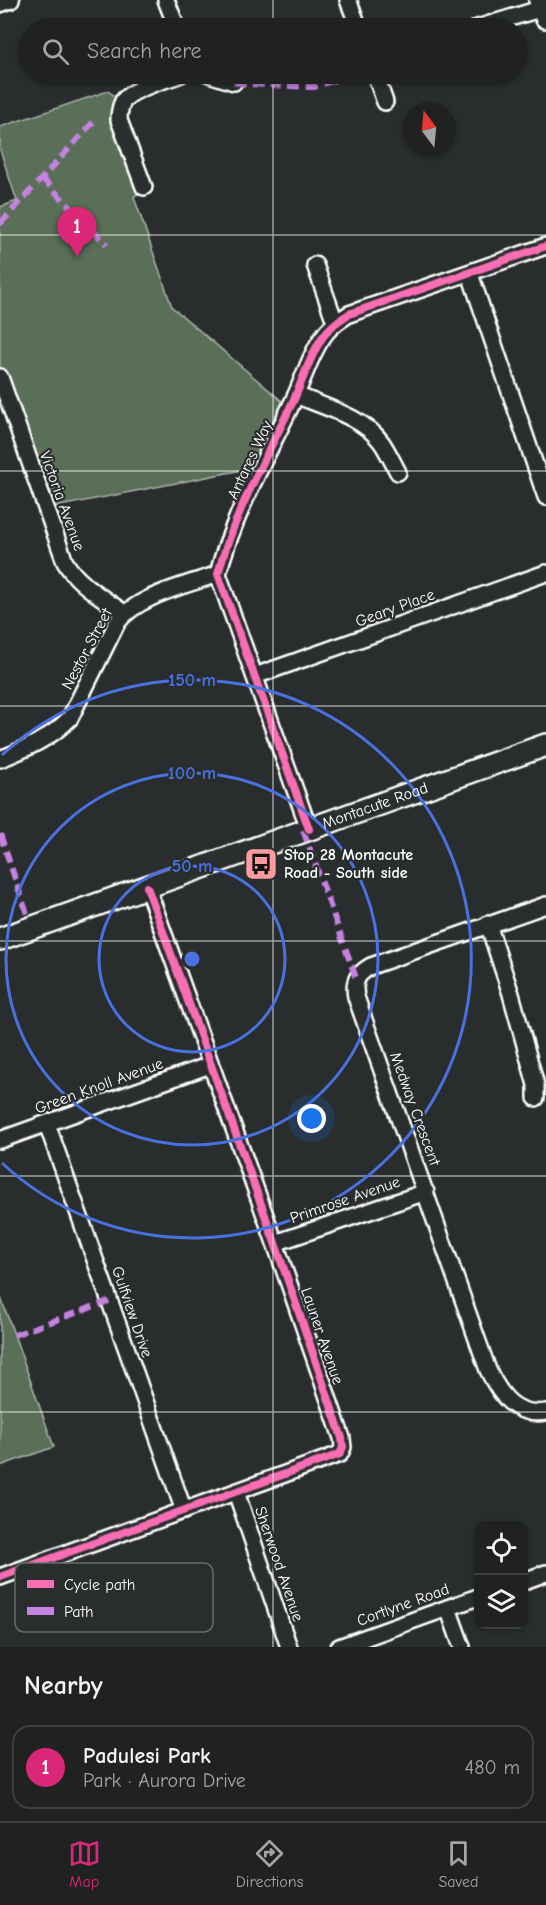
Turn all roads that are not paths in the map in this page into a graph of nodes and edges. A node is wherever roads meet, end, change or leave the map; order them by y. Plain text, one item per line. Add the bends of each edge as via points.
1 (11, 0) edge
2 (166, 0) edge
3 (348, 0) edge
4 (0, 4) edge
5 (543, 8) edge
6 (173, 18) edge
7 (354, 18) edge
8 (510, 18) edge
9 (156, 84) edge
10 (379, 84) edge
11 (385, 102) dead end
12 (144, 187) dead end
13 (546, 246) edge
14 (315, 266) dead end
15 (470, 274) junction
16 (335, 322) junction
17 (0, 377) edge
18 (296, 395) junction
19 (398, 472) dead end
20 (546, 496) edge
21 (546, 573) edge
22 (218, 574) junction
23 (124, 613) junction
24 (255, 676) junction
25 (546, 745) edge
26 (0, 759) edge
27 (309, 829) junction
28 (147, 887) junction
29 (546, 905) edge
30 (488, 924) junction
31 (0, 939) edge
32 (210, 1065) junction
33 (536, 1098) dead end
34 (47, 1124) junction
35 (0, 1140) edge
36 (426, 1192) junction
37 (275, 1243) junction
38 (546, 1412) edge
39 (236, 1492) junction
40 (183, 1511) junction
41 (39, 1563) edge
42 (15, 1572) edge
43 (546, 1573) edge
44 (0, 1577) edge
45 (528, 1580) edge
46 (474, 1598) edge
47 (448, 1608) junction
48 (289, 1647) edge
49 (339, 1647) edge
50 (462, 1647) edge

1 - 4 street
2 - 6 street
3 - 7 street
5 - 8 street
9 - 12 street via 129,94 120,109 119,120
10 - 11 street
13 - 15 street, Antares Way
14 - 16 street
15 - 16 street, Antares Way
15 - 20 street
16 - 18 street, Antares Way via 308,364
17 - 23 street, Victoria Avenue via 65,562 80,581
18 - 19 street via 367,429 381,442
18 - 22 street, Antares Way via 247,496
21 - 24 street, Geary Place
22 - 23 street, Nestor Street via 144,601
22 - 24 street
23 - 26 street, Nestor Street via 70,718 33,746
24 - 27 street
25 - 27 main road, Montacute Road
27 - 28 main road, Montacute Road
28 - 31 main road, Montacute Road
28 - 32 street, Launer Avenue
29 - 30 street, Medway Crescent
30 - 33 street via 511,994 536,1085
30 - 36 street, Medway Crescent via 371,966 356,978 354,986
32 - 34 street, Green Knoll Avenue
32 - 37 street, Launer Avenue
34 - 35 street, Green Knoll Avenue
34 - 40 street, Gulfview Drive
36 - 37 street, Primrose Avenue
36 - 38 street, Medway Crescent via 494,1382 518,1408 527,1413
37 - 39 street, Launer Avenue via 343,1447 340,1454
39 - 40 street, Launer Avenue
39 - 48 street, Sherwood Avenue
40 - 41 street, Launer Avenue
42 - 44 street, Launer Avenue
43 - 45 street
46 - 47 street, Cortlyne Road
47 - 49 street, Cortlyne Road
47 - 50 street

